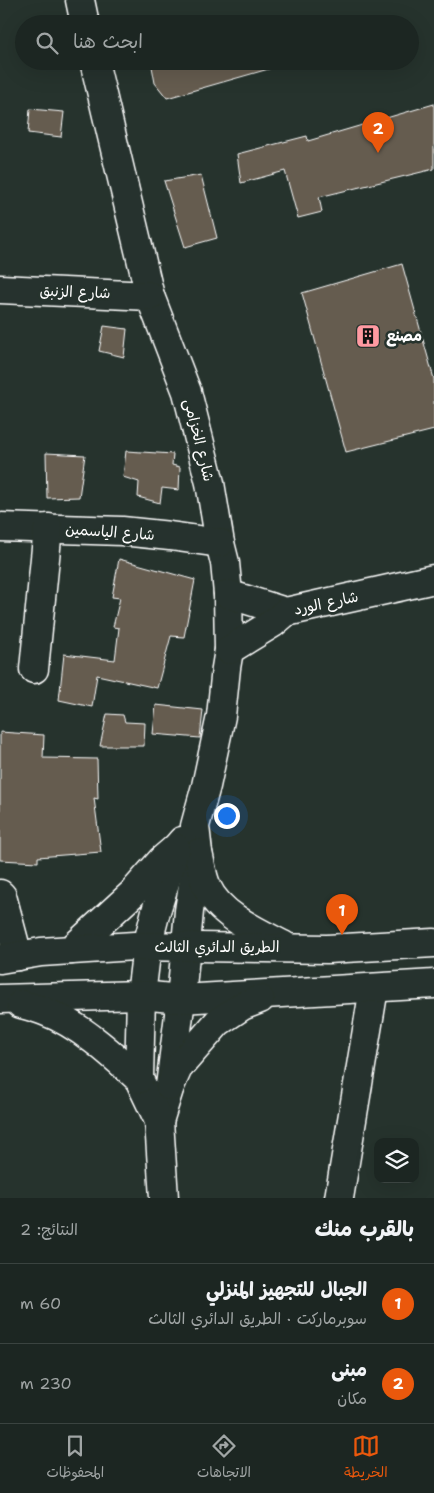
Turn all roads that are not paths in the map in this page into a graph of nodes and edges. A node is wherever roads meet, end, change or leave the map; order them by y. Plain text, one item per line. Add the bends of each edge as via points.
1 (80, 0) edge
2 (83, 15) edge
3 (96, 70) edge
4 (0, 289) edge
5 (150, 296) junction
6 (0, 527) edge
7 (48, 528) junction
8 (220, 543) junction
9 (434, 579) edge
10 (228, 594) junction
11 (286, 612) junction
12 (229, 650) junction
13 (34, 669) dead end
14 (187, 850) junction
15 (0, 894) edge
16 (434, 943) edge
17 (147, 946) junction
18 (186, 947) junction
19 (287, 947) junction
20 (71, 950) junction
21 (9, 958) edge
22 (434, 984) edge
23 (374, 988) junction
24 (280, 994) junction
25 (141, 995) junction
26 (181, 999) junction
27 (0, 1000) edge
28 (139, 1079) junction
29 (170, 1086) junction
30 (159, 1121) junction
31 (164, 1198) edge
32 (339, 1198) edge

1 - 2 street
3 - 5 street, شارع الخزامى
4 - 5 street, شارع الزنبق
5 - 8 street, شارع الخزامى via 187,392 210,483
6 - 7 street, شارع الياسمين
7 - 8 street, شارع الياسمين via 122,531
7 - 13 street
8 - 10 street, شارع الخزامى
9 - 11 street, شارع الورد
10 - 11 street
10 - 12 street, شارع الخزامى
11 - 12 street, شارع الورد
12 - 14 street, شارع الخزامى via 215,748
14 - 17 street via 156,911
14 - 18 street via 189,911
14 - 19 street via 220,905 242,923
14 - 20 street via 162,860 132,894
15 - 21 street
16 - 19 street, الطريق الدائري الثالث
17 - 18 street, الطريق الدائري الثالث
17 - 20 street, الطريق الدائري الثالث
17 - 25 street
18 - 19 street, الطريق الدائري الثالث
18 - 26 street
20 - 21 street, الطريق الدائري الثالث
22 - 23 street
23 - 24 street
23 - 32 street
24 - 26 street
24 - 29 street via 254,1000 218,1022 178,1068
25 - 26 street
25 - 27 street
25 - 28 street
26 - 29 street
27 - 28 street via 57,1016 110,1052
28 - 30 street
29 - 30 street
30 - 31 street

